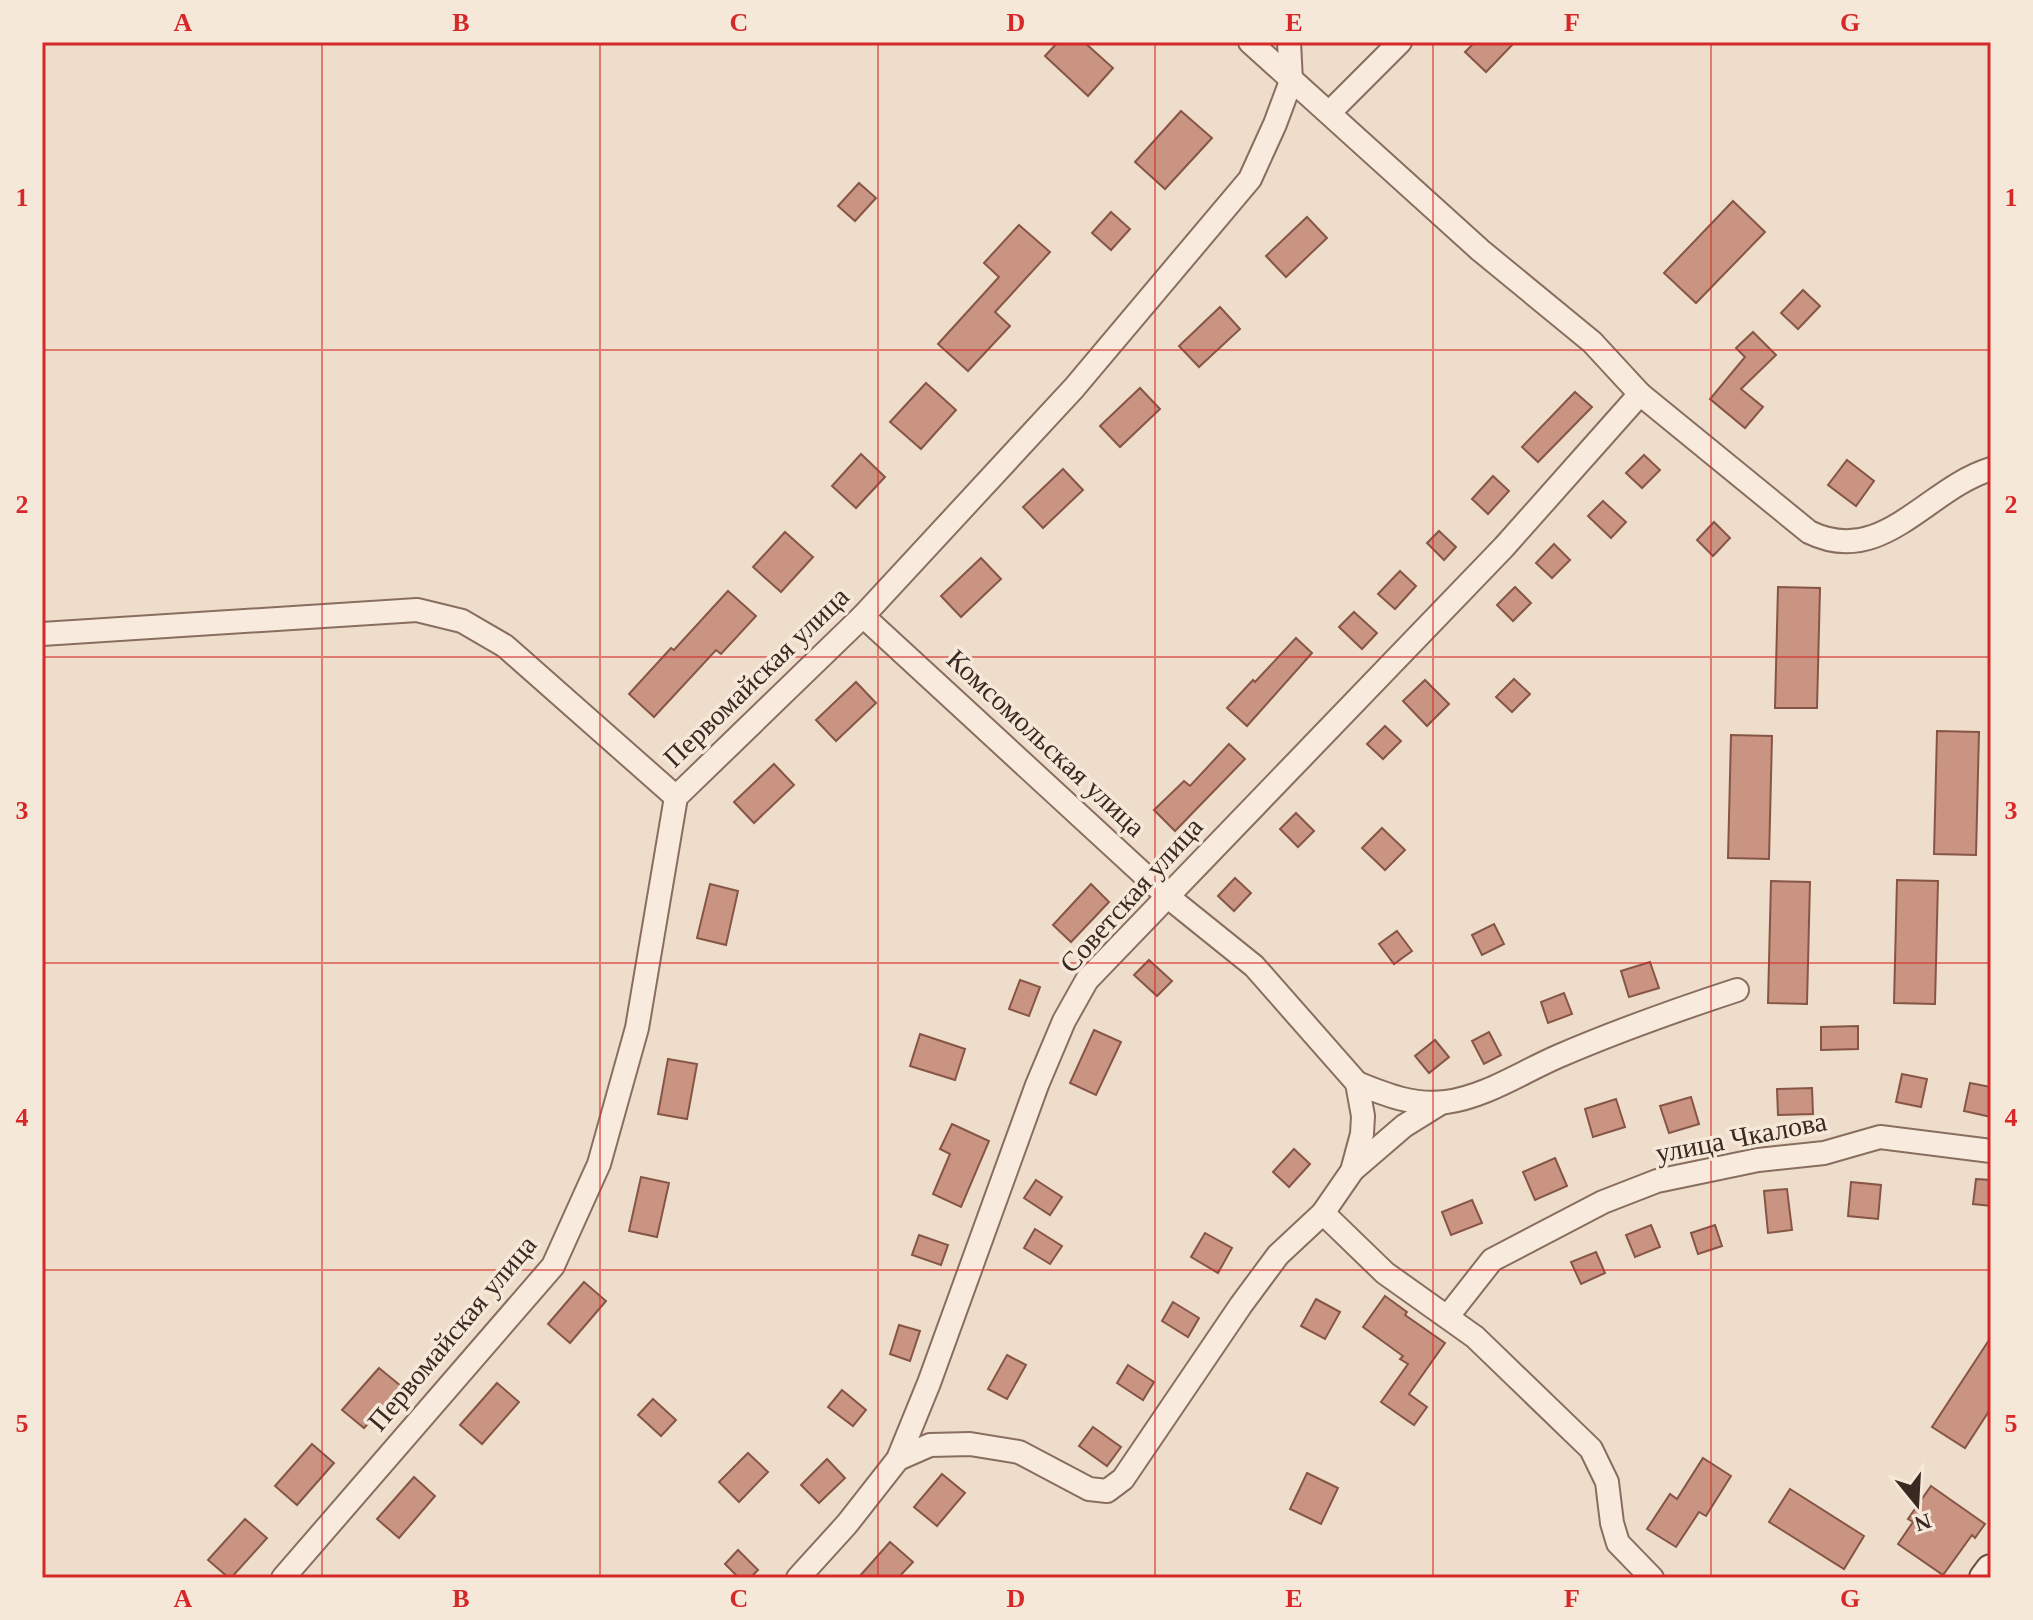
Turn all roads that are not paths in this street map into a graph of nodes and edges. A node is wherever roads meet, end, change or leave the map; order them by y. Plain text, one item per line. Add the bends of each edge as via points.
1 (1250, 42) edge
2 (1289, 42) edge
3 (1400, 42) edge
4 (1291, 81) junction
5 (1330, 112) junction
6 (1640, 394) junction
7 (1991, 469) edge
8 (863, 616) junction
9 (42, 634) edge
10 (676, 797) junction
11 (1167, 896) junction
12 (1737, 990) dead end
13 (1357, 1083) junction
14 (1442, 1103) junction
15 (1991, 1151) edge
16 (1352, 1171) junction
17 (1323, 1213) junction
18 (1448, 1316) junction
19 (898, 1459) junction
20 (1991, 1570) edge
21 (283, 1578) edge
22 (798, 1578) edge
23 (1652, 1578) edge
24 (1985, 1578) edge

1 - 4 street
2 - 4 street, Первомайская улица
3 - 5 street
4 - 5 street
4 - 8 street, Первомайская улица via 1250,179 1074,388
5 - 6 street via 1480,250 1592,342
6 - 7 street via 1802,527 1837,543 1883,534 1964,480
6 - 11 street, Советская улица via 1504,547
8 - 10 street, Первомайская улица
8 - 11 street, Комсомольская улица
9 - 10 street via 417,610 462,621 505,646
10 - 21 street, Первомайская улица via 637,1028 599,1164 553,1266
11 - 13 street, Комсомольская улица via 1254,966
11 - 19 street, Советская улица via 1087,980 1064,1021
12 - 14 street, Комсомольская улица via 1600,1039 1468,1098
13 - 14 street, Комсомольская улица via 1389,1097
13 - 16 street, Комсомольская улица via 1362,1134
14 - 16 street, Комсомольская улица via 1404,1126
15 - 18 street, улица Чкалова via 1880,1137 1824,1153 1758,1160 1657,1181 1603,1202 1492,1260
16 - 17 street, Комсомольская улица
17 - 18 street via 1385,1273
17 - 19 street, Комсомольская улица via 1278,1255 1123,1479 1107,1491 1089,1489 1019,1452 970,1444 930,1445
18 - 23 street via 1591,1449 1607,1482 1618,1543
19 - 22 street, Советская улица
20 - 24 street

